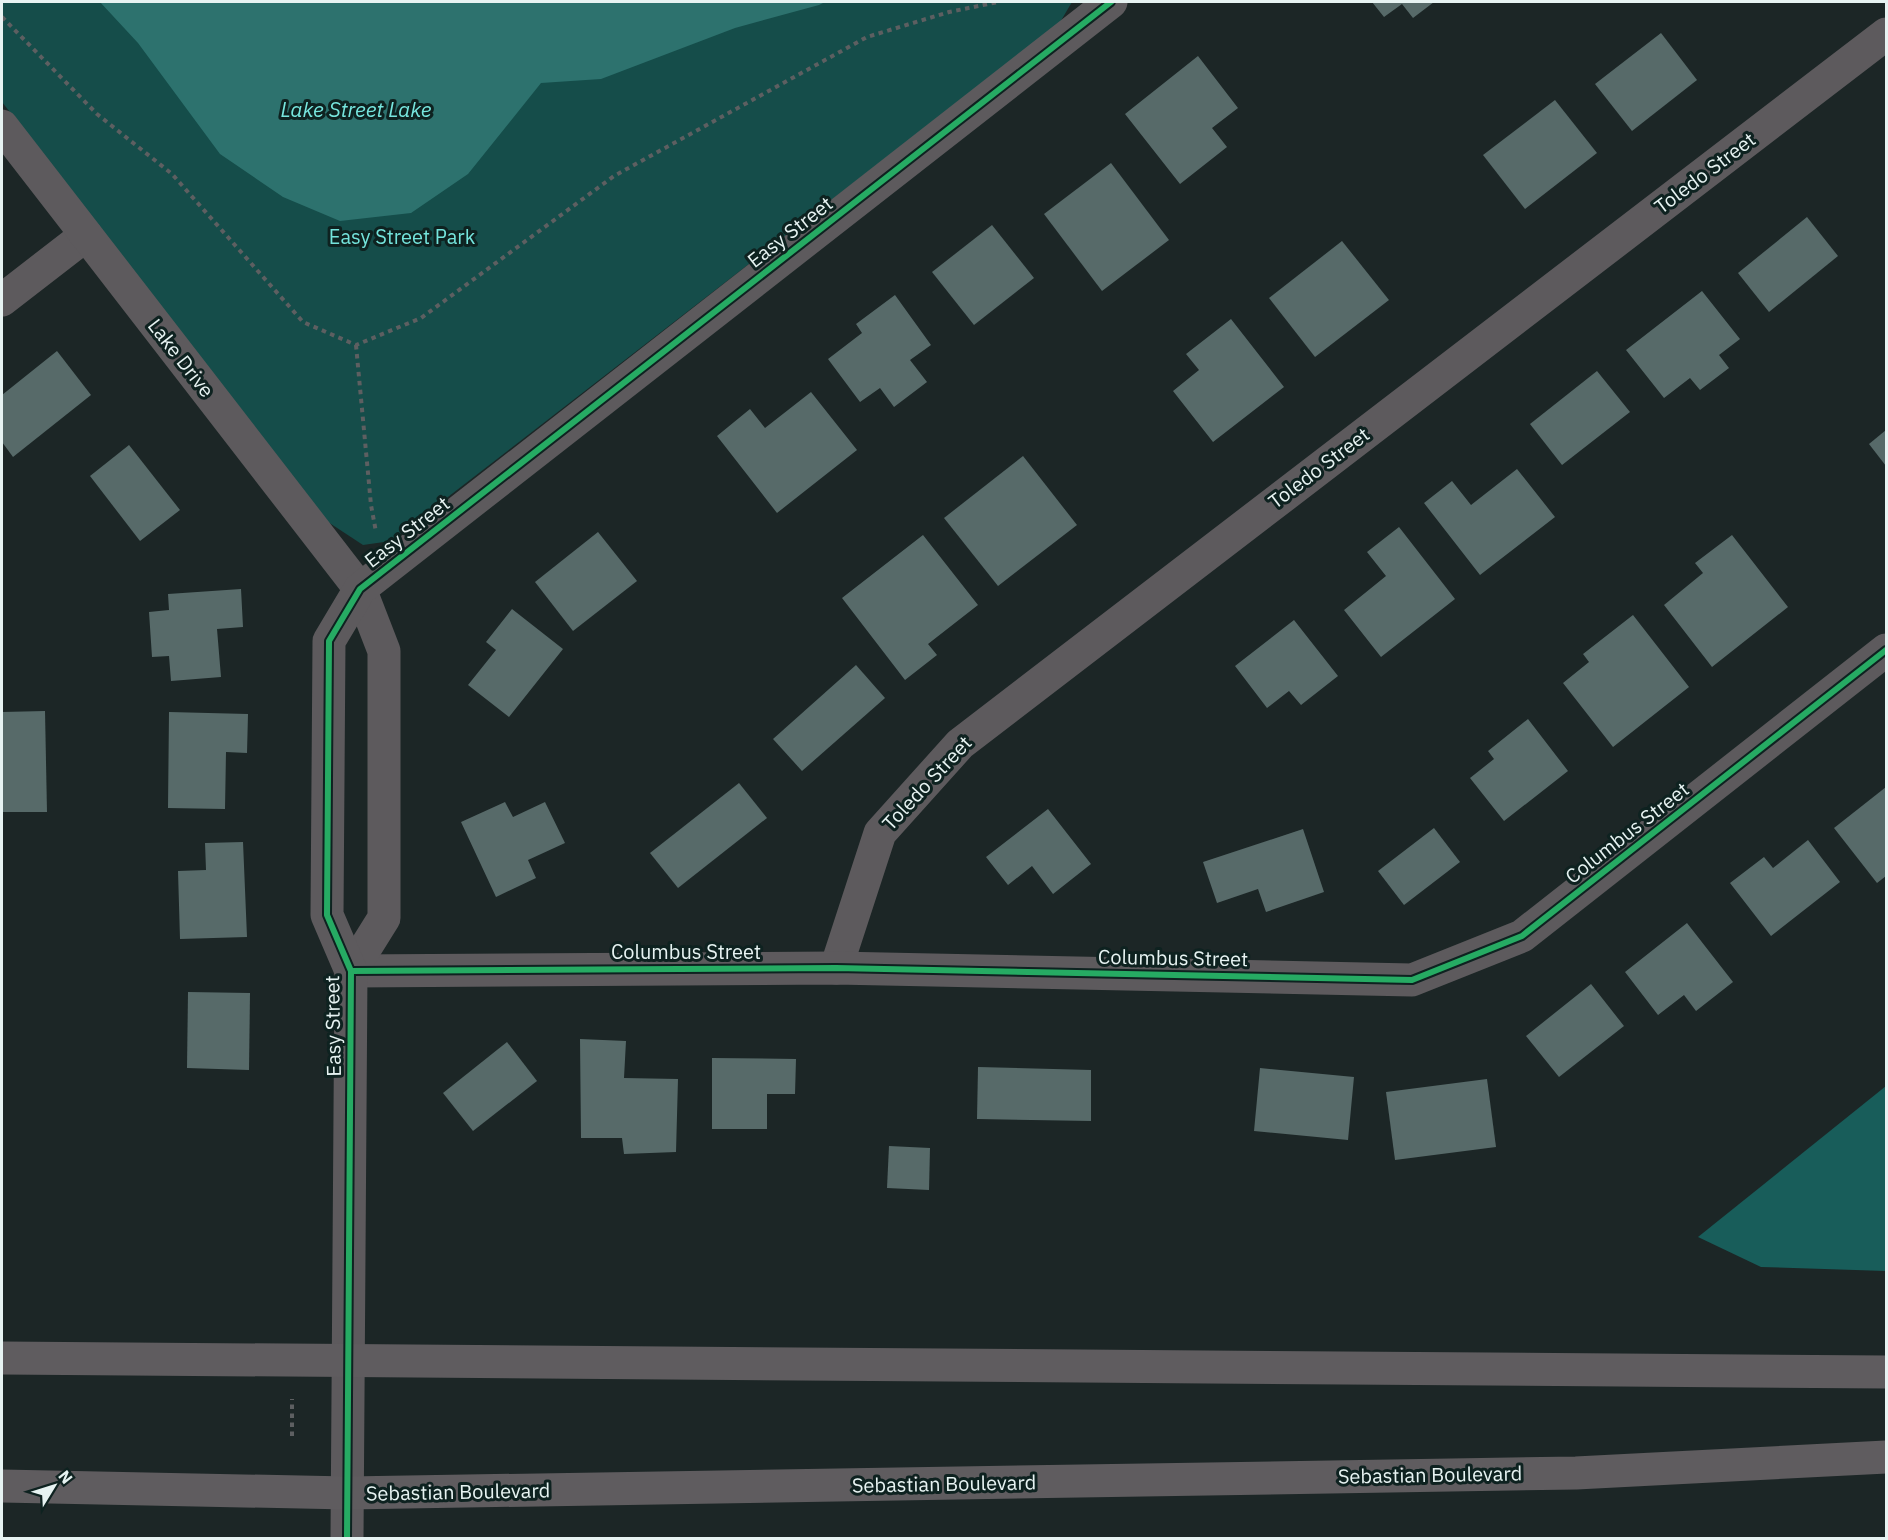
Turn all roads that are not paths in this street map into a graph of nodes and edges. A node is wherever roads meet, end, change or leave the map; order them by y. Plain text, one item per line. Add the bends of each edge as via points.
1 (1111, 2) edge
2 (1887, 34) edge
3 (2, 126) edge
4 (86, 236) junction
5 (2, 300) edge
6 (360, 589) junction
7 (1887, 650) edge
8 (836, 968) junction
9 (351, 971) junction
10 (2, 1358) edge
11 (349, 1361) junction
12 (1887, 1372) edge
13 (1887, 1457) edge
14 (2, 1486) edge
15 (348, 1493) junction
16 (347, 1539) edge

1 - 6 street, Easy Street
2 - 8 street, Toledo Street via 960,744 880,833
3 - 4 street, Lake Drive
4 - 5 street
4 - 6 street, Lake Drive
6 - 9 street, Easy Street via 329,641 327,915
6 - 9 street, Easy Street via 384,651 384,918
7 - 8 street, Columbus Street via 1522,936 1412,980
8 - 9 street, Columbus Street
9 - 11 street, Easy Street
10 - 11 main road
11 - 12 main road
11 - 15 street, Easy Street
13 - 15 main road, Sebastian Boulevard via 1564,1473
14 - 15 main road, Sebastian Boulevard
15 - 16 street, Easy Street

